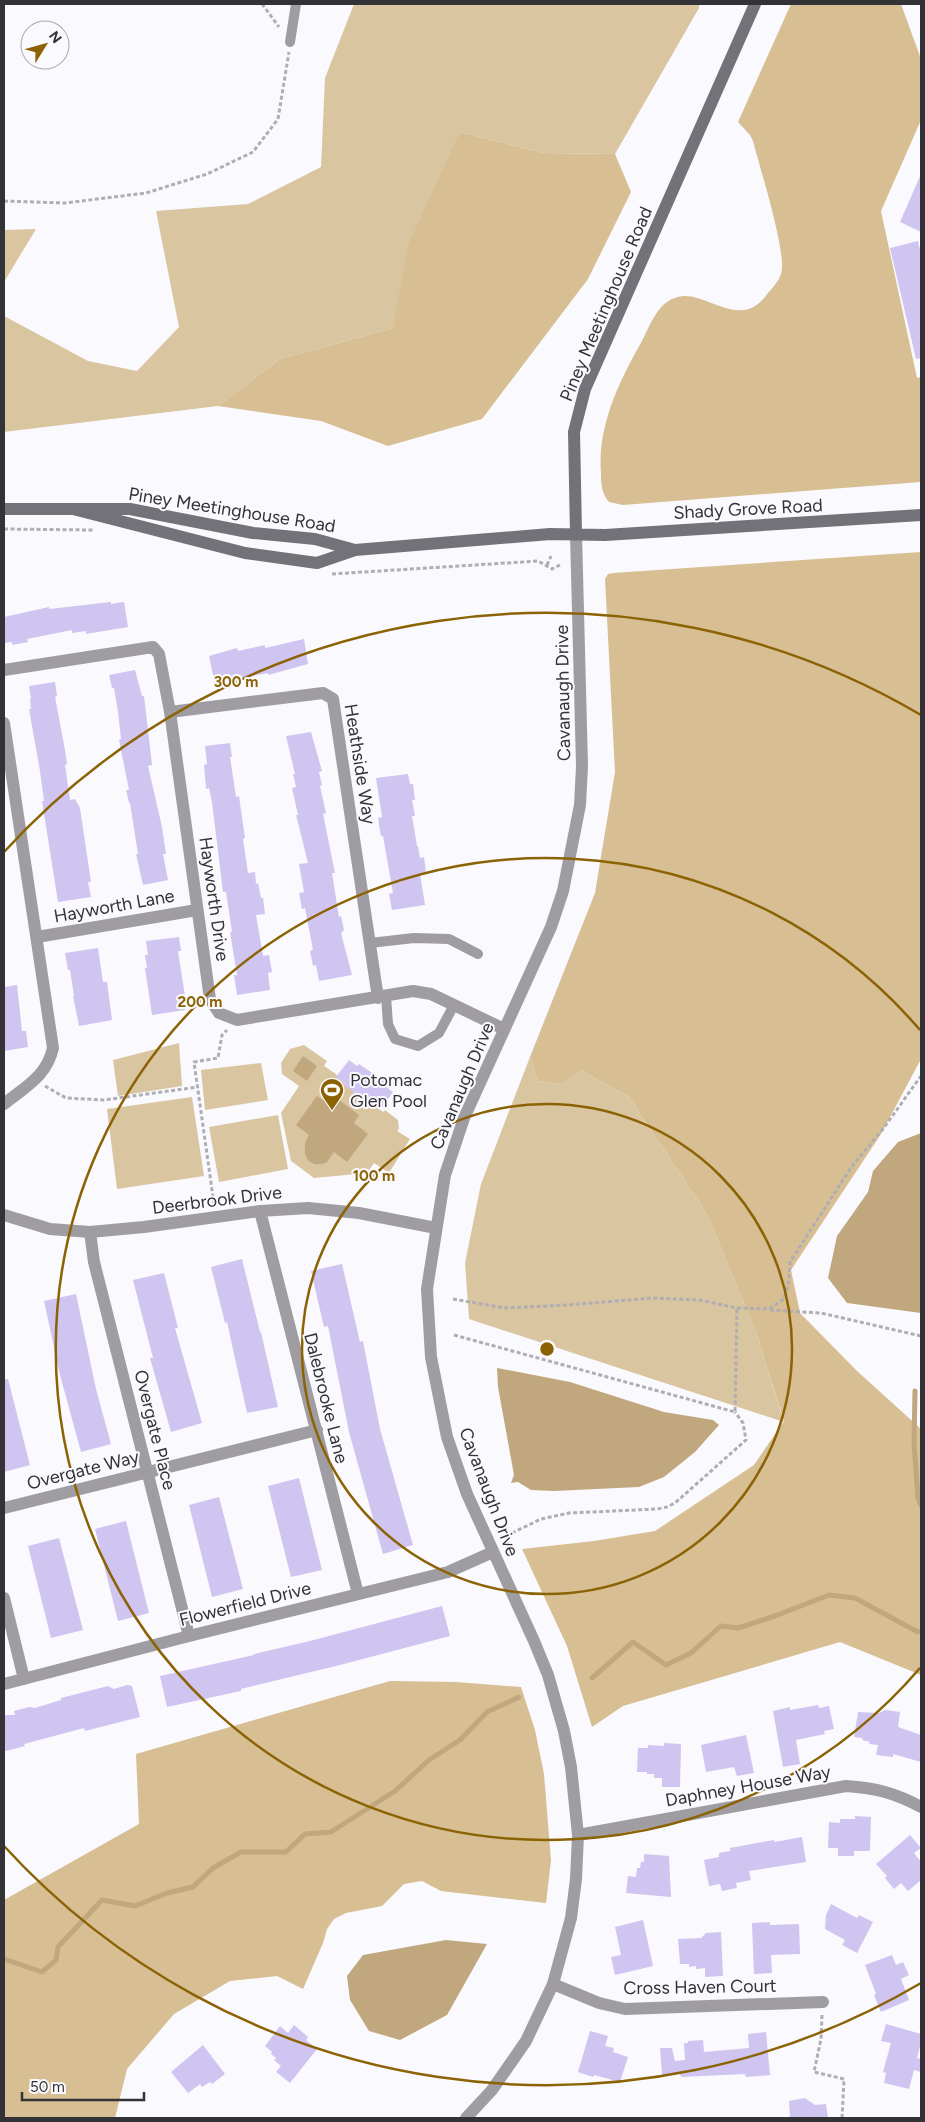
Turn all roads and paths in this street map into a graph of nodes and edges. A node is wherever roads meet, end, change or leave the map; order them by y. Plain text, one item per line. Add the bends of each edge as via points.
1 (262, 4) edge
2 (296, 4) edge
3 (755, 4) edge
4 (290, 42) junction
5 (4, 201) edge
6 (4, 508) edge
7 (73, 510) junction
8 (921, 515) edge
9 (576, 534) junction
10 (355, 550) junction
11 (550, 556) dead end
12 (548, 565) dead end
13 (4, 670) edge
14 (170, 712) junction
15 (4, 723) edge
16 (197, 910) junction
17 (37, 937) junction
18 (370, 943) junction
19 (478, 954) dead end
20 (382, 997) junction
21 (454, 1005) junction
22 (237, 1020) junction
23 (504, 1029) junction
24 (38, 1076) junction
25 (921, 1076) edge
26 (198, 1087) junction
27 (4, 1104) edge
28 (260, 1211) junction
29 (4, 1215) edge
30 (216, 1217) junction
31 (436, 1228) junction
32 (90, 1232) junction
33 (452, 1299) dead end
34 (737, 1308) junction
35 (454, 1334) dead end
36 (921, 1336) edge
37 (735, 1412) junction
38 (316, 1430) junction
39 (148, 1473) junction
40 (4, 1508) edge
41 (512, 1533) dead end
42 (493, 1552) junction
43 (358, 1594) junction
44 (4, 1598) edge
45 (189, 1636) junction
46 (24, 1679) junction
47 (4, 1684) edge
48 (921, 1808) edge
49 (578, 1835) junction
50 (553, 1984) junction
51 (823, 2002) joint
52 (466, 2118) edge
53 (842, 2118) edge

1 - 4 path
2 - 4 lane
3 - 9 main road, Piney Meetinghouse Road via 585,389 574,432
4 - 5 path via 278,118 252,152 207,174 146,193 65,203
6 - 7 main road, Piney Meetinghouse Road
7 - 10 main road, Piney Meetinghouse Road via 130,509 253,533 314,538
7 - 10 main road, Piney Meetinghouse Road via 245,553 317,563
8 - 9 main road, Shady Grove Road via 605,535
9 - 10 main road, Piney Meetinghouse Road
9 - 23 street, Cavanaugh Drive via 582,766 580,805 563,891 551,927
11 - 12 path
13 - 14 street, Hayworth Drive via 153,646 159,654
14 - 16 street, Hayworth Drive
14 - 18 street, Heathside Way via 323,692 333,699
15 - 17 street
16 - 17 street, Hayworth Lane
16 - 22 street, Hayworth Drive via 210,999 219,1012
17 - 24 street via 53,1048 46,1069
18 - 19 lane via 414,938 448,939
18 - 20 street, Heathside Way
20 - 21 street via 413,991 431,994
20 - 21 lane via 394,1039 418,1046 439,1033
20 - 22 street
21 - 23 street
22 - 26 path via 222,1034 218,1058 194,1062
23 - 31 street, Cavanaugh Drive via 464,1118 445,1174
24 - 26 path via 44,1085 66,1098 104,1100
24 - 27 street
25 - 34 path via 852,1166 790,1262 784,1299 769,1309
26 - 30 path
28 - 30 street, Deerbrook Drive
28 - 31 street, Deerbrook Drive via 308,1208 359,1212
28 - 38 street, Dalebrooke Lane
29 - 32 street, Deerbrook Drive via 50,1230
30 - 32 street, Deerbrook Drive
31 - 42 street, Cavanaugh Drive via 427,1289 431,1357 447,1438
32 - 39 street, Overgate Place via 94,1262
33 - 34 path via 504,1308 652,1298 699,1300
34 - 36 path via 821,1313
34 - 37 path
35 - 37 path
37 - 41 path via 743,1423 746,1440 675,1503 657,1509 569,1513 541,1519
38 - 39 street, Overgate Way
38 - 43 street, Dalebrooke Lane
39 - 40 street, Overgate Way
39 - 45 street, Overgate Place
42 - 43 street, Flowerfield Drive via 448,1572
42 - 49 street, Cavanaugh Drive via 534,1642 555,1699 571,1767
43 - 45 street, Flowerfield Drive
44 - 46 street
45 - 46 street, Flowerfield Drive
46 - 47 street, Flowerfield Drive
48 - 49 street, Daphney House Way via 898,1795 869,1787 846,1786
49 - 50 street, Cavanaugh Drive via 570,1918
50 - 51 street, Cross Haven Court via 599,2003 625,2009
50 - 52 street, Cavanaugh Drive via 526,2041 492,2090
51 - 53 path via 821,2039 814,2072 844,2079

